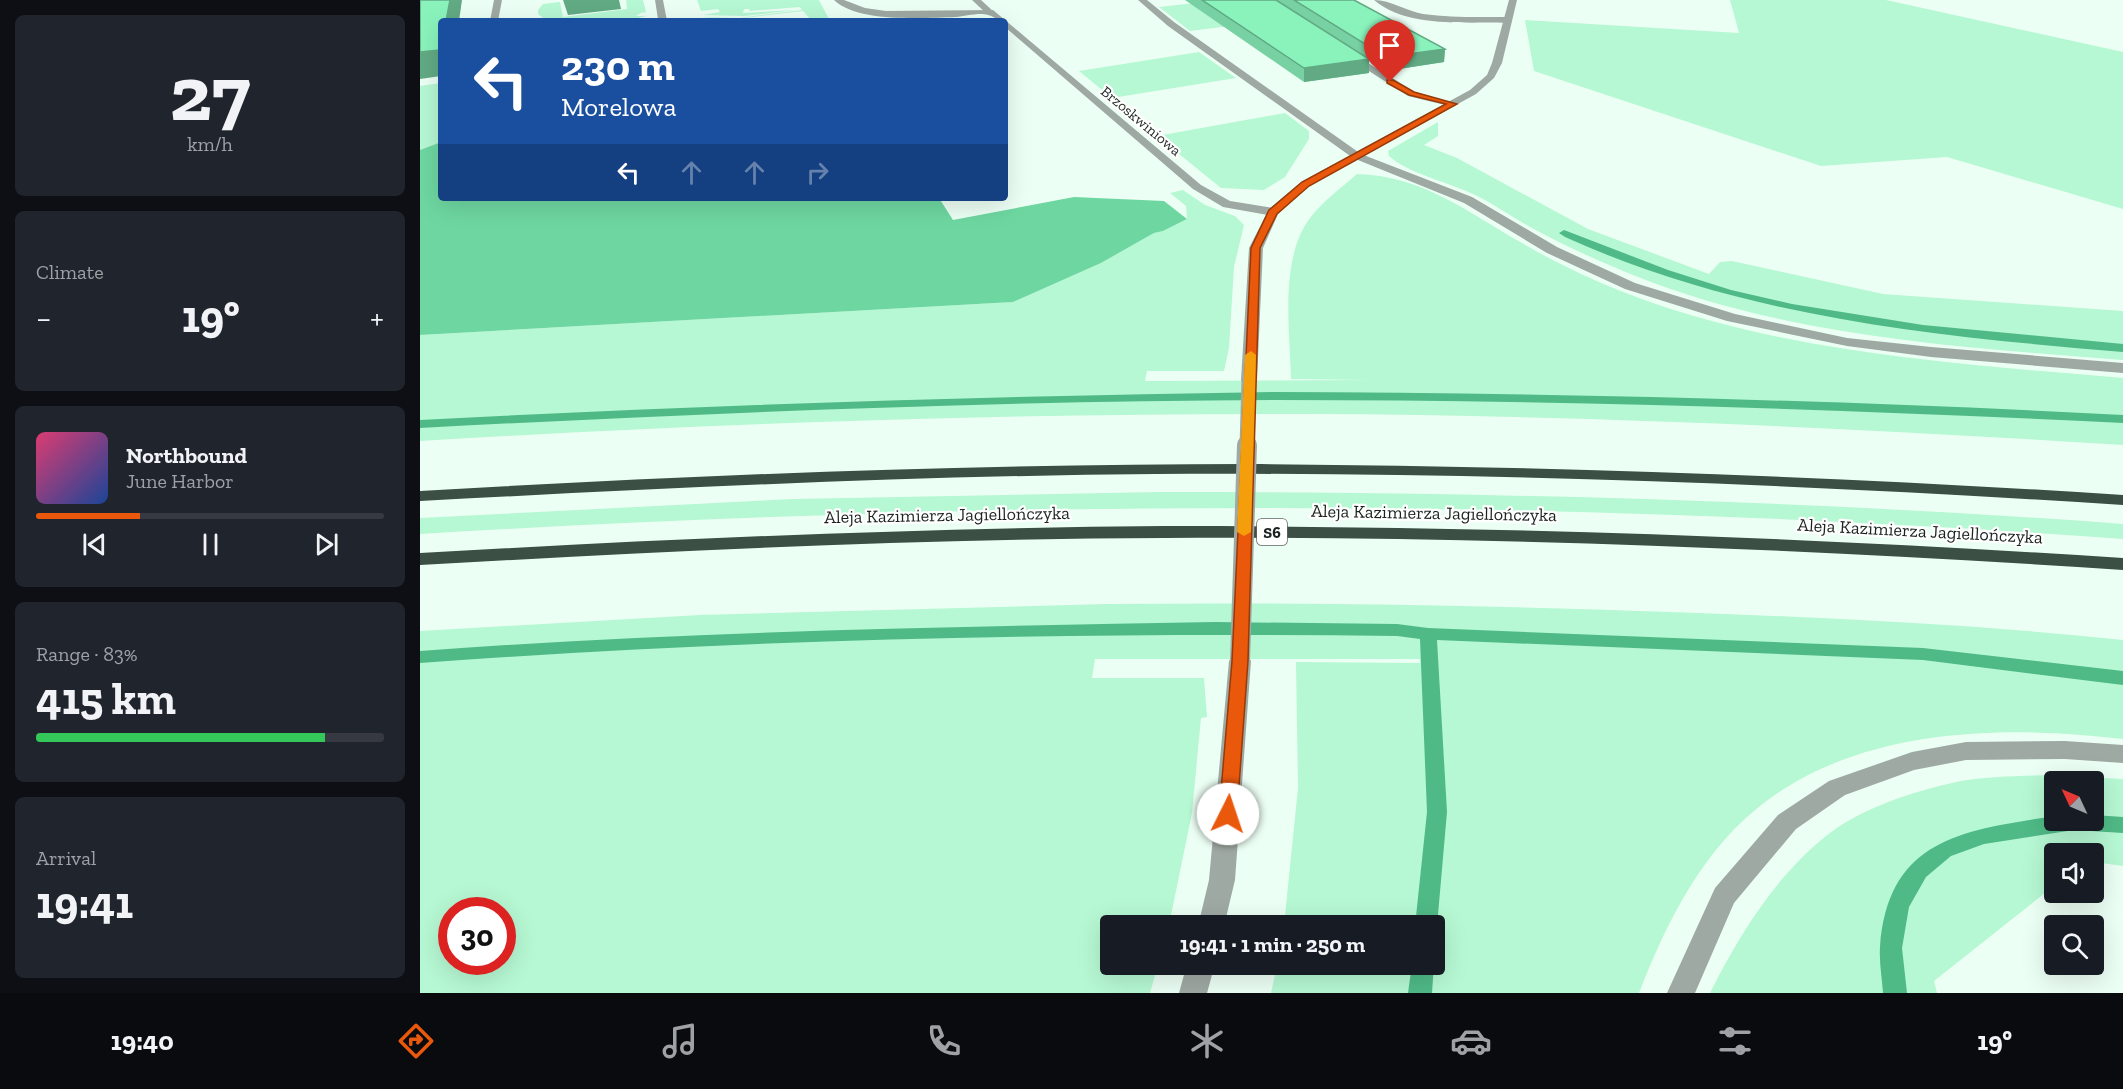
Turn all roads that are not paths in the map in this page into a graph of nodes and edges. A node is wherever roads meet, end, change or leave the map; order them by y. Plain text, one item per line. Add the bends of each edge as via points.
1 (498, 0) edge
2 (658, 0) edge
3 (838, 0) edge
4 (976, 0) edge
5 (1142, 0) edge
6 (1378, 0) edge
7 (1513, 0) edge
8 (990, 12) junction
9 (495, 18) edge
10 (661, 18) edge
11 (998, 18) edge
12 (1508, 20) junction
13 (1008, 25) edge
14 (1342, 50) edge
15 (1453, 104) junction
16 (1357, 156) junction
17 (1273, 212) junction
18 (2123, 368) edge
19 (420, 496) edge
20 (2123, 500) edge
21 (420, 560) edge
22 (2123, 564) edge
23 (2123, 754) edge
24 (1214, 915) edge
25 (1198, 975) edge
26 (1193, 993) edge
27 (1681, 993) edge

1 - 9 street
2 - 10 street
3 - 8 street via 850,8 881,13
4 - 8 street, Brzoskwiniowa
5 - 16 street
6 - 12 street via 1410,15
7 - 12 street
8 - 11 street, Brzoskwiniowa
12 - 15 street via 1491,76
13 - 17 street, Brzoskwiniowa via 1197,187 1227,204
14 - 15 street via 1412,94
15 - 16 street
16 - 17 street via 1305,184
16 - 18 street via 1468,200 1552,250 1630,286 1732,318 1847,342
17 - 24 street, bridge via 1256,248 1240,661 1222,880
19 - 20 highway via 883,474 1329,469 1618,474
21 - 22 highway, Aleja Kazimierza Jagiellończyka / S6 via 793,540 1176,532 1589,537 1937,551
23 - 27 street via 1966,751 1912,761 1837,788 1787,822 1724,896
25 - 26 street

